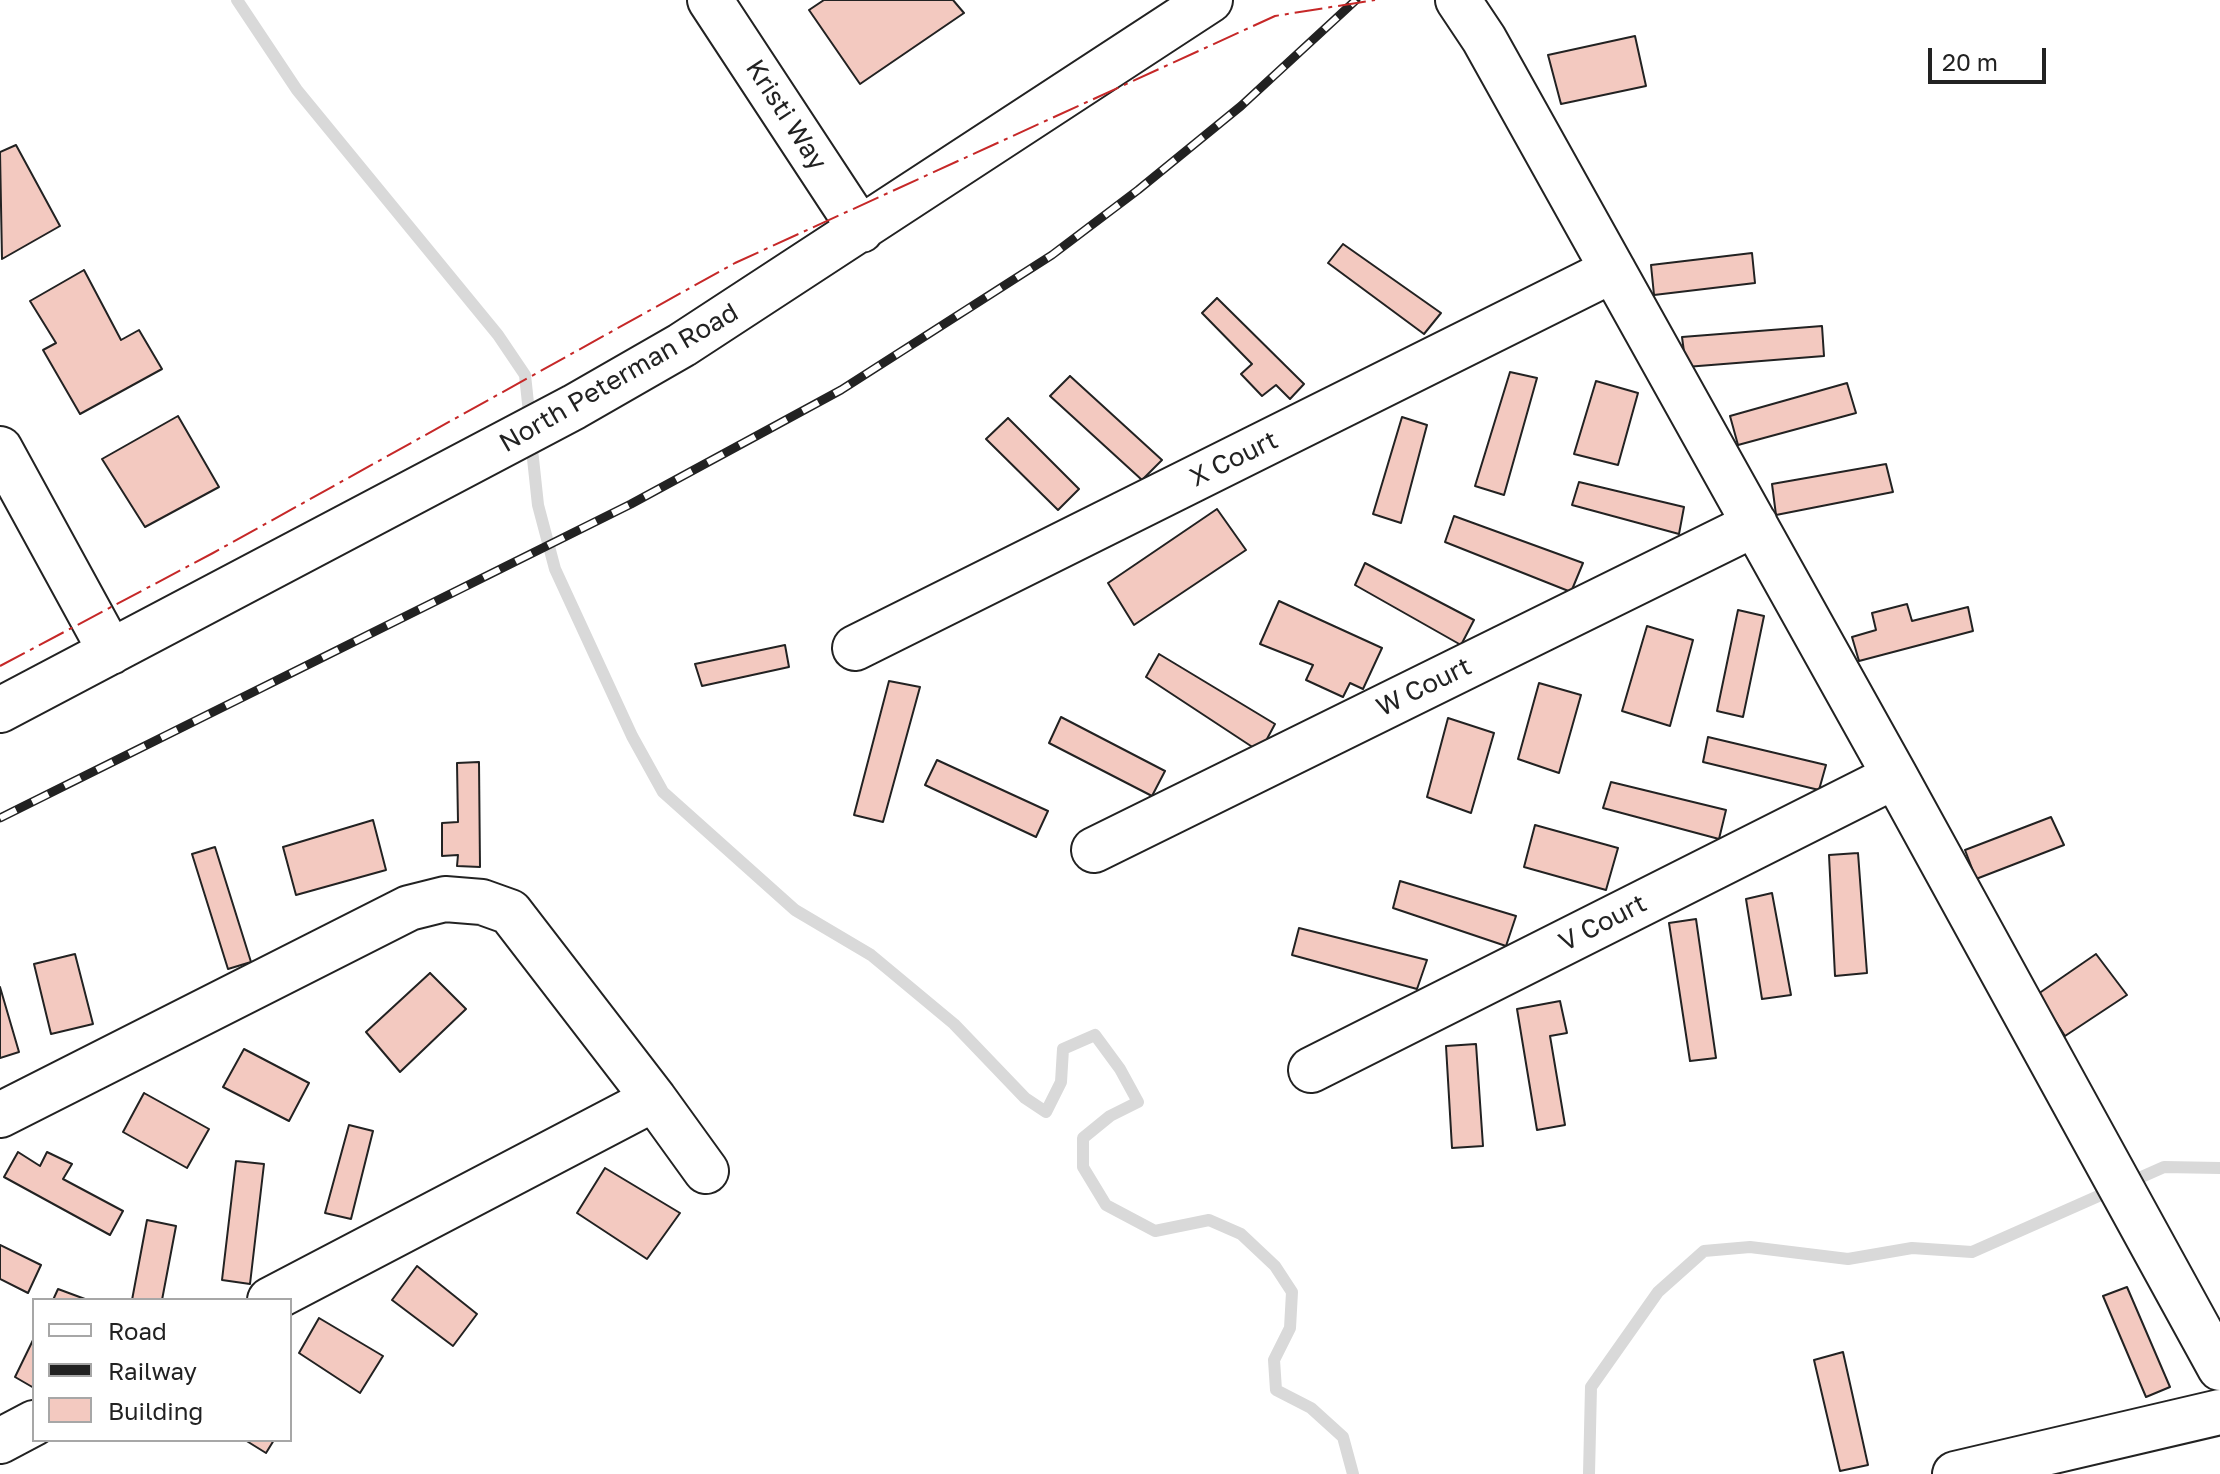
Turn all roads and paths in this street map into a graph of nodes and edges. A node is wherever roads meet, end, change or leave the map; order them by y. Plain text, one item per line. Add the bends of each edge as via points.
1 (710, 0) edge
2 (1210, 0) edge
3 (1458, 0) edge
4 (861, 230) junction
5 (1613, 270) junction
6 (0, 449) edge
7 (1755, 524) junction
8 (855, 648) dead end
9 (111, 652) junction
10 (0, 710) edge
11 (1895, 776) junction
12 (1094, 850) dead end
13 (1311, 1070) dead end
14 (654, 1099) junction
15 (0, 1115) edge
16 (706, 1171) dead end
17 (274, 1298) edge
18 (2220, 1368) edge
19 (2220, 1412) edge
20 (32, 1424) edge
21 (0, 1441) edge
22 (1955, 1474) edge

1 - 4 street, Kristi Way
2 - 4 street, North Peterman Road
3 - 5 street
4 - 9 street, North Peterman Road via 574,407
5 - 7 street
5 - 8 street, X Court
6 - 9 street
7 - 11 street
7 - 12 street, W Court
9 - 10 street, North Peterman Road
11 - 13 street, V Court
11 - 18 street
14 - 15 street via 510,912 482,902 445,899 409,908
14 - 16 street
14 - 17 street
19 - 22 street
20 - 21 street

